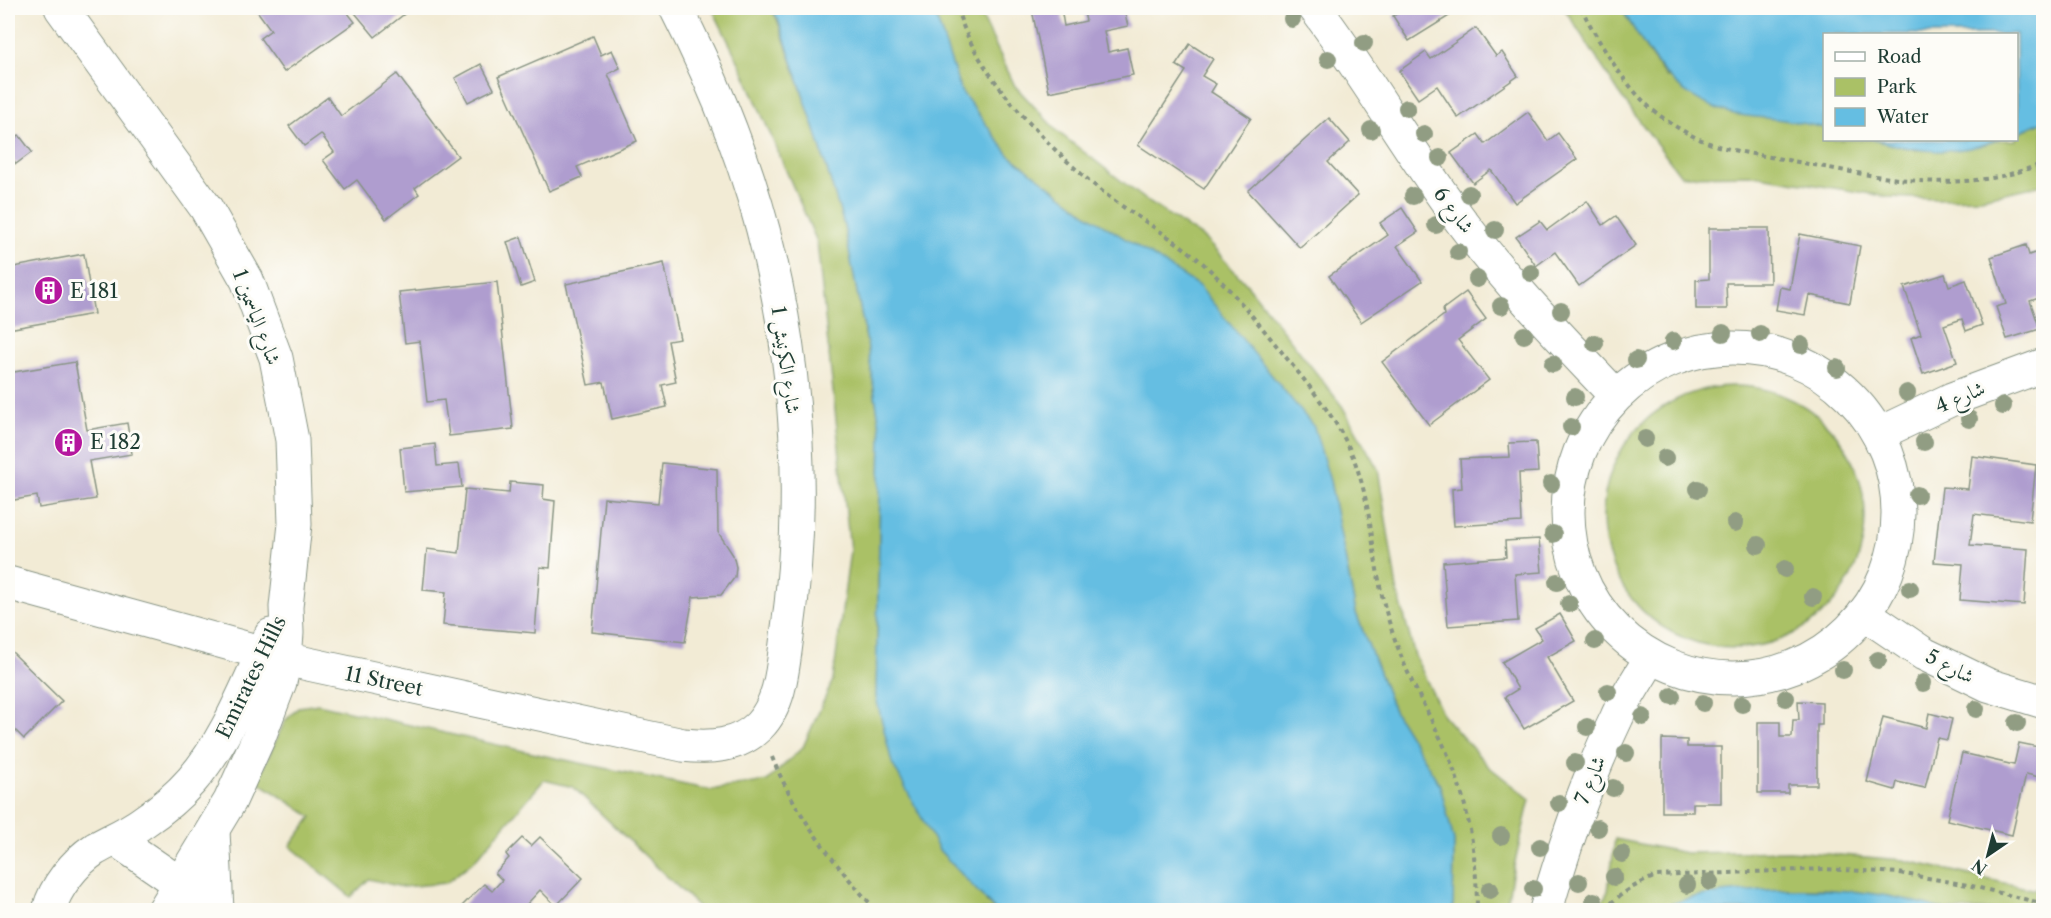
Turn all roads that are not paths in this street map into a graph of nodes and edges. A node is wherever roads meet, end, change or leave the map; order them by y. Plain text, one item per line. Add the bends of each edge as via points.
1 (61, 8) edge
2 (676, 8) edge
3 (1315, 8) edge
4 (2043, 365) edge
5 (1616, 395) junction
6 (1878, 434) junction
7 (8, 583) edge
8 (286, 607) joint
9 (1865, 614) junction
10 (274, 656) junction
11 (1651, 657) junction
12 (2043, 702) edge
13 (760, 725) joint
14 (213, 831) junction
15 (115, 839) junction
16 (172, 897) edge
17 (49, 910) edge
18 (217, 910) edge
19 (1546, 910) edge

1 - 8 street, شارع الياسمين 1 via 206,208 247,280 276,358 292,440 296,524
2 - 13 street, شارع الكرنيش 1 via 702,59 741,157 770,257 797,436 794,590 779,686
3 - 5 street, شارع 6 via 1464,226
4 - 6 street, شارع 4 via 1952,399
5 - 6 street via 1657,365 1705,349 1757,349 1806,364 1847,393
5 - 11 street via 1585,435 1569,484 1568,534 1583,583 1611,626
6 - 9 street via 1895,478 1899,526 1888,572
7 - 10 street, 11 Street
8 - 10 street, Emirates Hills via 287,633
9 - 11 street via 1832,646 1790,669 1743,678 1696,674
9 - 12 street, شارع 5 via 1924,654 1988,685
10 - 13 street, 11 Street via 683,746 724,745 744,738
10 - 14 street, Emirates Hills via 280,682 254,748
10 - 15 street, Emirates Hills via 211,756 190,781 168,803
11 - 19 street, شارع 7 via 1617,715 1587,783
14 - 16 street, Emirates Hills
14 - 18 street
15 - 16 street
15 - 17 street, Emirates Hills via 93,850 68,874
16 - 18 street

